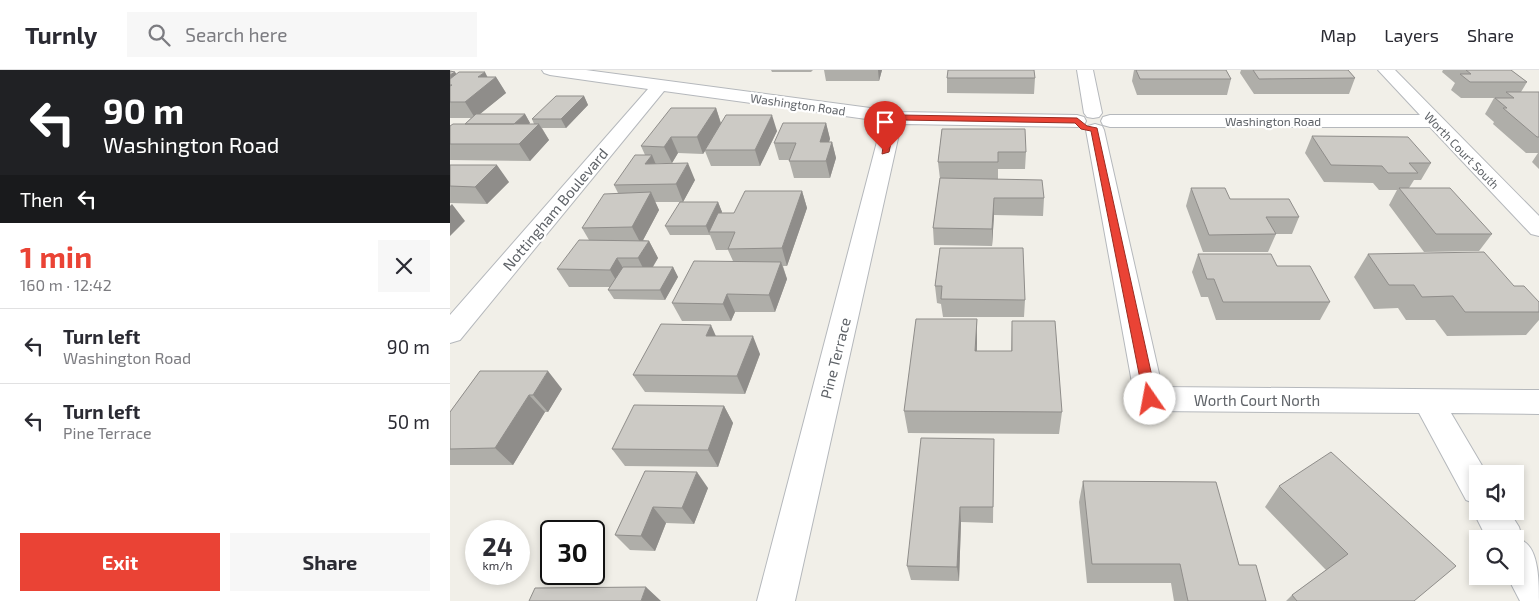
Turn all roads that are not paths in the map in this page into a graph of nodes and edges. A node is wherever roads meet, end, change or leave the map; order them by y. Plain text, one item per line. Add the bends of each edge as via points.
1 (550, 70) edge
2 (1084, 70) edge
3 (1386, 70) edge
4 (660, 85) junction
5 (900, 118) junction
6 (1094, 121) junction
7 (1435, 121) junction
8 (1539, 229) edge
9 (450, 333) edge
10 (1428, 401) junction
11 (1539, 402) edge
12 (1469, 473) edge
13 (1524, 570) edge
14 (1539, 596) edge
15 (776, 601) edge

1 - 4 street, Washington Road
2 - 6 street, Worth Court North
3 - 7 street, Worth Court South
4 - 5 street, Washington Road
4 - 9 street, Nottingham Boulevard
5 - 6 street, Washington Road
5 - 15 street, Pine Terrace via 889,134
6 - 7 street, Washington Road
6 - 10 street, Worth Court North via 1150,399
7 - 8 street, Worth Court South
10 - 11 street
10 - 12 street
13 - 14 street

